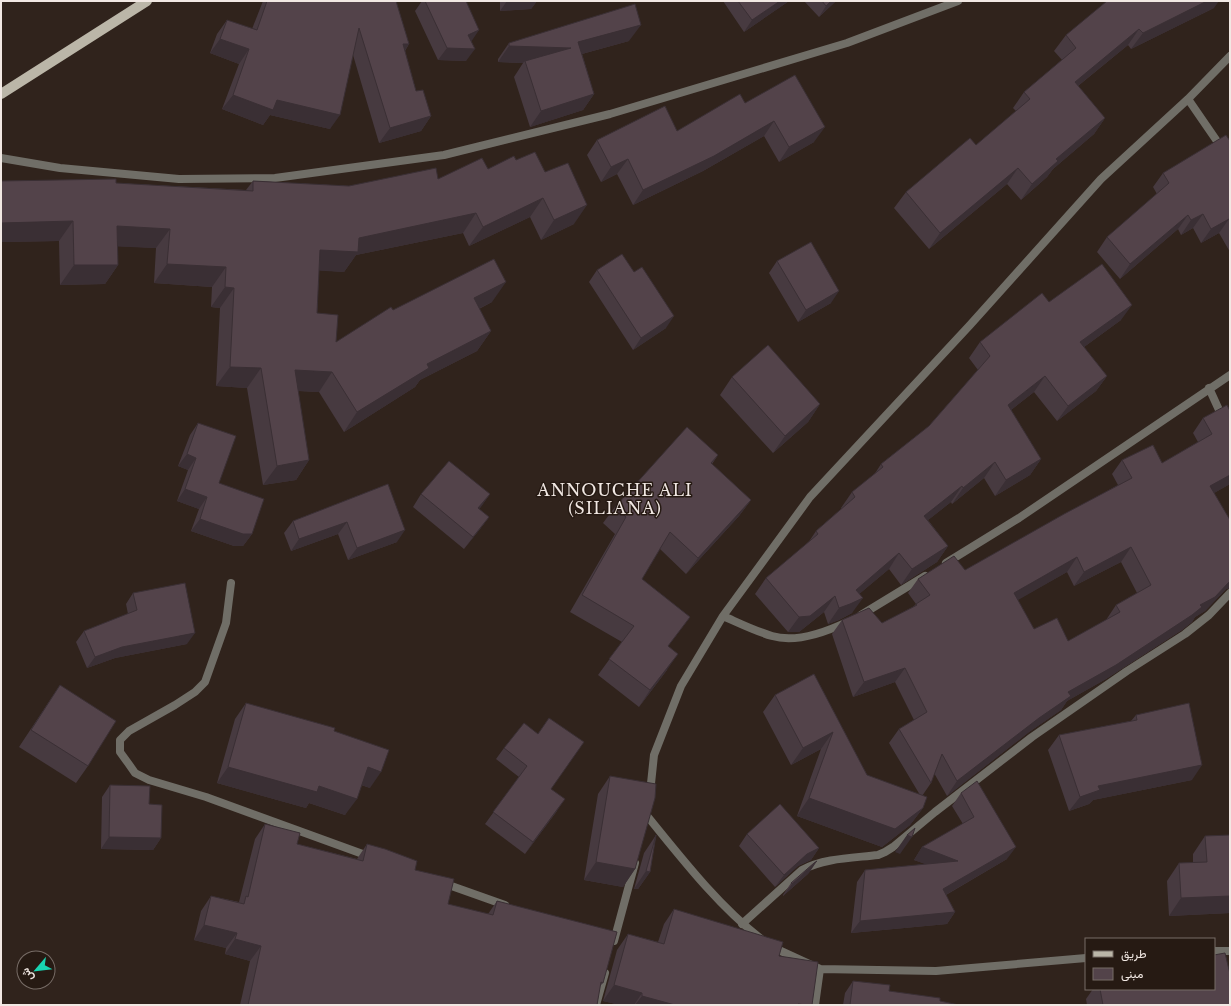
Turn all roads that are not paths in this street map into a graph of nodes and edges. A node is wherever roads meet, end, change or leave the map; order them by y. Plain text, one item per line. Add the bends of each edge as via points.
1 (147, 1) edge
2 (958, 1) edge
3 (1230, 56) edge
4 (1, 94) edge
5 (1188, 99) junction
6 (1, 158) edge
7 (1230, 160) edge
8 (1230, 375) edge
9 (1209, 388) junction
10 (1230, 434) edge
11 (231, 583) dead end
12 (1230, 593) edge
13 (723, 616) junction
14 (638, 854) edge
15 (377, 859) edge
16 (436, 881) edge
17 (511, 907) edge
18 (742, 924) junction
19 (611, 944) edge
20 (1215, 951) edge
21 (1230, 951) edge
22 (1085, 958) edge
23 (608, 963) edge
24 (820, 969) junction
25 (596, 1005) edge
26 (815, 1005) edge

1 - 4 main road
2 - 6 street via 847,43 610,114 444,155 268,178 179,179 60,168
3 - 5 street
5 - 7 street
5 - 13 street via 1101,179 810,497
8 - 9 street
9 - 10 street
9 - 13 street via 1019,518 867,612 841,625 808,637 773,637
11 - 15 street via 226,623 205,682 175,705 129,731 120,740 120,752 135,773 149,780 206,797
12 - 18 street via 1209,615 1185,634 1032,737 893,847 878,855 810,865
13 - 18 street via 681,686 654,756 648,813 706,887
14 - 19 street
16 - 17 street
18 - 24 street via 772,947
20 - 21 street
22 - 24 street via 936,971
23 - 25 street
24 - 26 street

